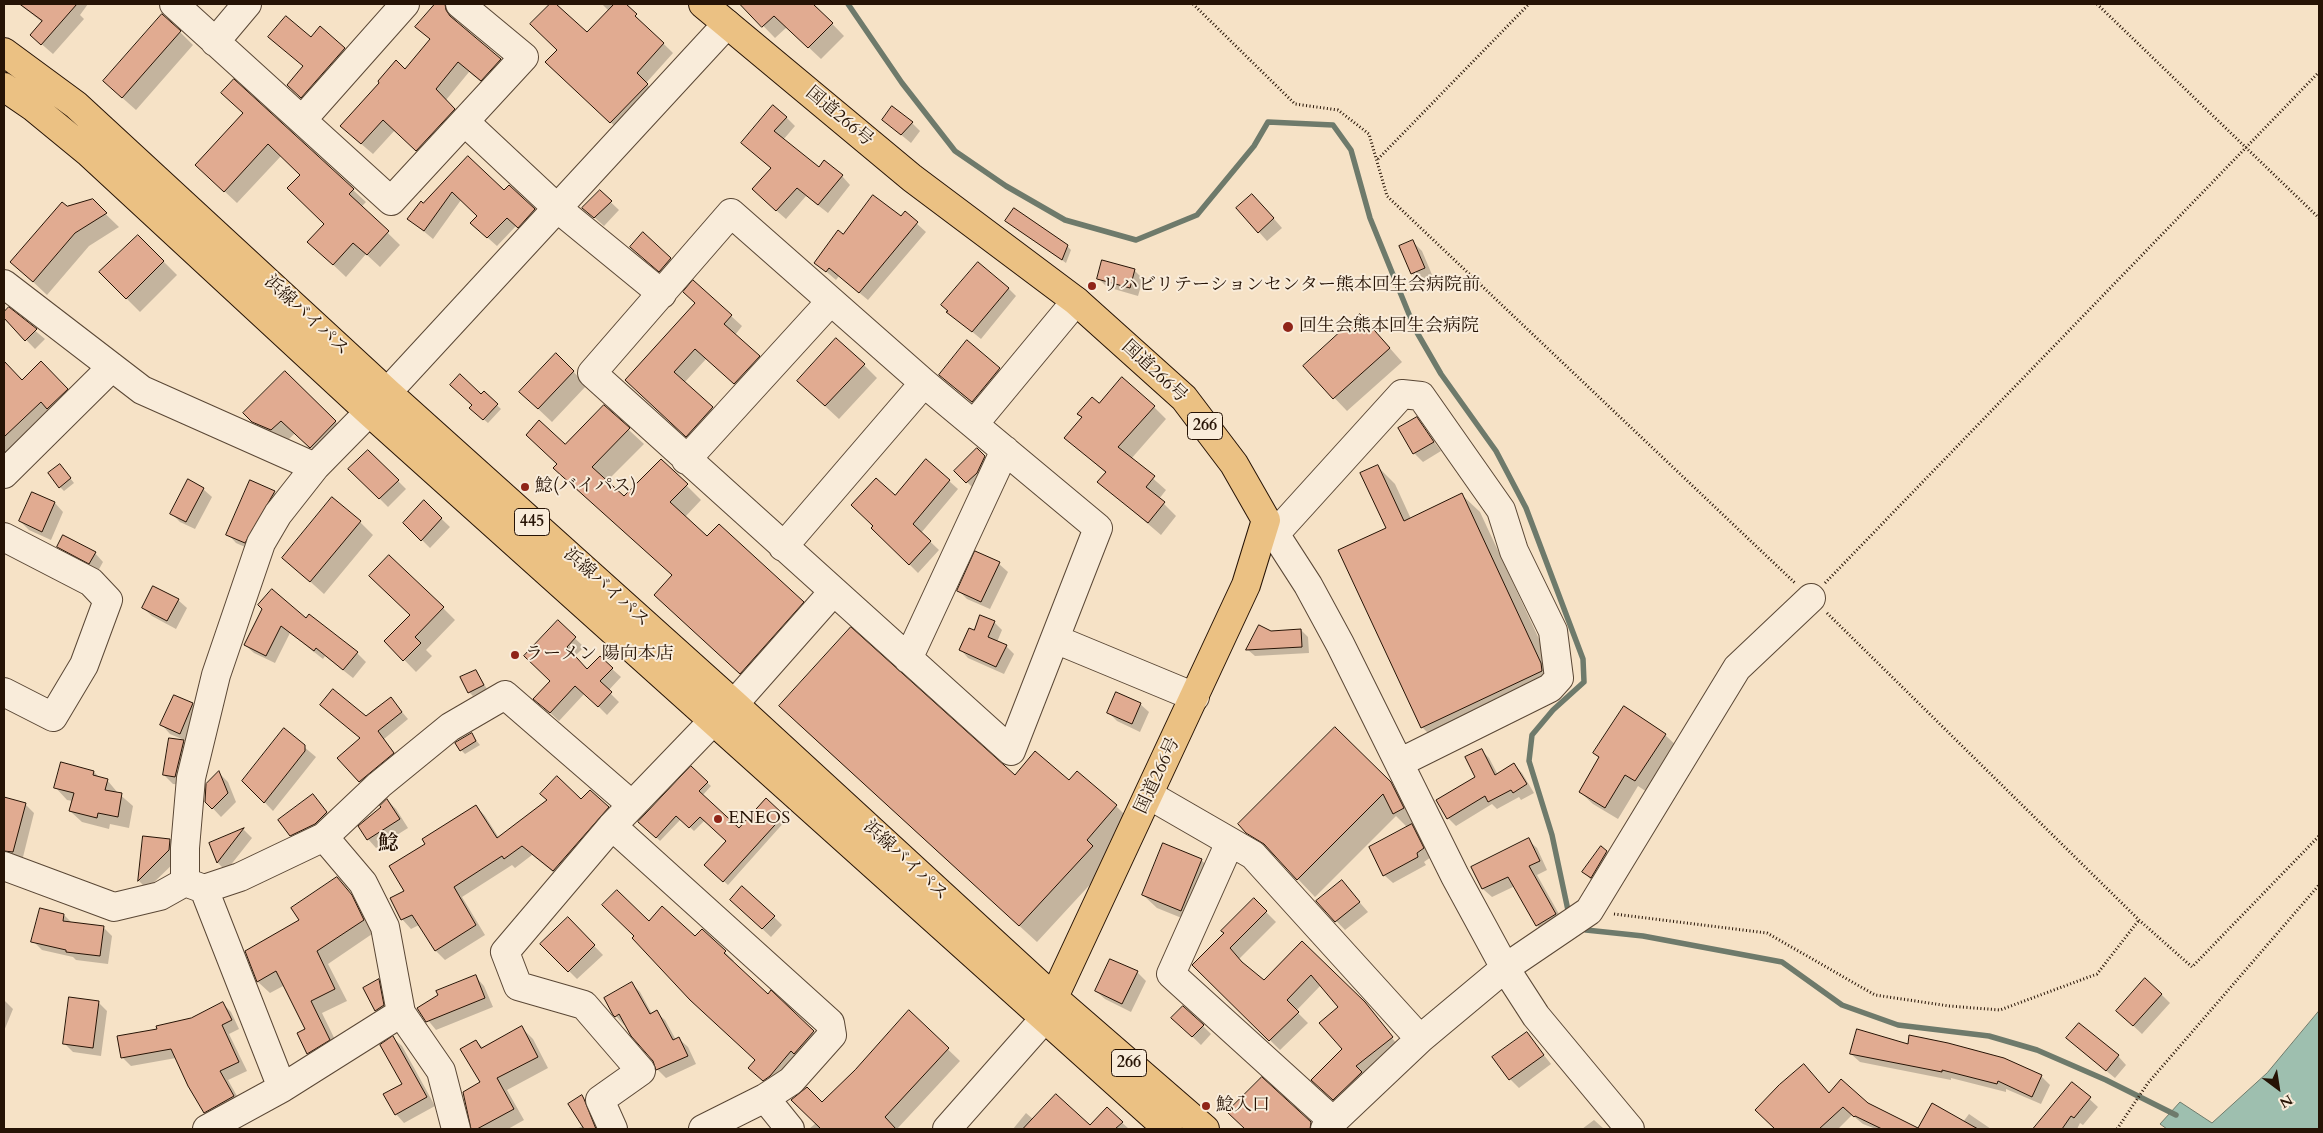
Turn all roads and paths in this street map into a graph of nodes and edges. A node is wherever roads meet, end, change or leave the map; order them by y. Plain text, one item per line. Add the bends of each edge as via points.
1 (174, 4) edge
2 (247, 4) edge
3 (405, 4) edge
4 (460, 4) edge
5 (703, 4) edge
6 (1193, 4) edge
7 (1529, 4) edge
8 (2097, 4) edge
9 (727, 24) junction
10 (215, 42) junction
11 (4, 52) edge
12 (2319, 72) edge
13 (4, 87) edge
14 (302, 120) junction
15 (465, 122) junction
16 (2246, 148) junction
17 (1378, 160) junction
18 (557, 208) junction
19 (2319, 218) edge
20 (4, 284) edge
21 (662, 294) junction
22 (831, 301) junction
23 (1076, 301) junction
24 (112, 367) junction
25 (924, 384) junction
26 (387, 392) junction
27 (369, 412) junction
28 (974, 424) junction
29 (1005, 450) junction
30 (686, 460) junction
31 (315, 467) junction
32 (4, 474) edge
33 (1270, 527) junction
34 (4, 537) edge
35 (782, 547) junction
36 (833, 592) junction
37 (1811, 598) junction
38 (1055, 640) junction
39 (908, 659) junction
40 (4, 692) edge
41 (1195, 697) junction
42 (724, 712) junction
43 (1399, 763) junction
44 (1150, 795) junction
45 (632, 805) junction
46 (612, 826) junction
47 (2319, 836) edge
48 (324, 837) junction
49 (1230, 842) junction
50 (4, 866) edge
51 (195, 885) junction
52 (2319, 885) edge
53 (1589, 911) junction
54 (2139, 920) junction
55 (1505, 968) junction
56 (1049, 1008) junction
57 (401, 1013) junction
58 (1420, 1039) junction
59 (282, 1088) junction
60 (765, 1098) junction
61 (1329, 1125) edge
62 (207, 1129) edge
63 (456, 1129) edge
64 (613, 1129) edge
65 (703, 1129) edge
66 (790, 1129) edge
67 (947, 1129) edge
68 (1168, 1129) edge
69 (1204, 1129) edge
70 (1630, 1129) edge
71 (2117, 1129) edge

1 - 10 street
2 - 10 street
3 - 14 street
4 - 15 street via 524,57
5 - 9 highway, 国道266号 / 266
6 - 17 path via 1295,104 1338,110 1368,134
7 - 17 path
8 - 16 path
9 - 18 street
9 - 23 highway, 国道266号 / 266 via 912,178
10 - 14 street
11 - 26 highway, 浜線バイパス / 445 via 76,105
12 - 16 path
13 - 27 highway, 浜線バイパス / 445 via 89,153
14 - 15 street via 391,201
15 - 18 street
16 - 19 path
16 - 37 path
17 - 37 path via 1387,196
18 - 21 street
18 - 26 street
20 - 24 street
21 - 22 street via 731,213
21 - 30 street via 592,373
22 - 25 street
22 - 30 street
23 - 28 street
23 - 33 highway, 国道266号 / 266 via 1184,398 1234,464
24 - 31 street via 142,390
24 - 32 street
25 - 28 street
25 - 35 street
26 - 27 street
26 - 42 highway, 浜線バイパス / 445
27 - 31 street
27 - 42 highway, 浜線バイパス / 445
28 - 29 street
29 - 38 street via 1098,528
29 - 39 street
30 - 35 street
31 - 51 street via 278,514 261,543 216,675 191,778 185,848
33 - 41 highway, 国道266号
33 - 43 street via 1308,585
33 - 43 street via 1402,394 1420,396 1501,510 1514,551 1553,631 1558,678 1550,688
34 - 40 street via 91,582 108,600 84,665 53,718
35 - 36 street
36 - 39 street
36 - 42 street
37 - 53 street via 1737,668
37 - 54 path
38 - 39 street via 1011,751
38 - 41 street
41 - 44 highway, 国道266号
42 - 45 street
42 - 56 highway, 浜線バイパス / 445
43 - 55 street
44 - 49 street
44 - 56 highway, 国道266号
45 - 46 street
45 - 48 street via 505,695 450,727 379,785
46 - 60 street via 830,1023 832,1035 791,1081
46 - 64 street via 505,952 518,986 584,1005 641,1071 600,1100
47 - 54 path via 2192,967
48 - 51 street via 240,876
48 - 57 street via 363,883 385,927
49 - 58 street via 1252,855
49 - 61 street via 1171,974
50 - 51 street via 114,907
51 - 59 street
52 - 71 path via 2148,1083
53 - 54 path via 1766,933 1875,995 2000,1010 2098,974
53 - 55 street
55 - 58 street
55 - 70 street via 1536,1016
56 - 67 street
56 - 68 highway, 浜線バイパス / 266
56 - 69 highway, 浜線バイパス / 266
57 - 59 street
57 - 63 street via 440,1071
58 - 61 street
59 - 62 street
60 - 65 street
60 - 66 street

